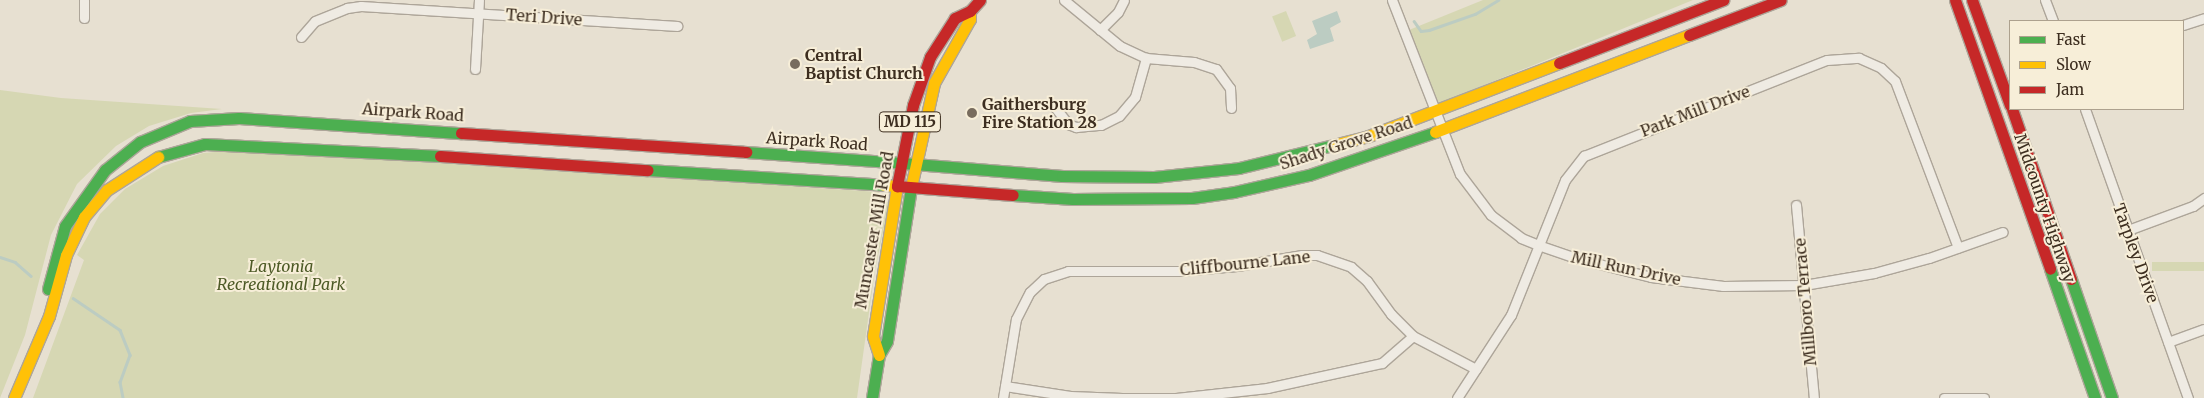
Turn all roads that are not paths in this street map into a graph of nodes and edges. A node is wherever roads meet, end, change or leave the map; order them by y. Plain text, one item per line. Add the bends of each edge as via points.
1 (84, 0) edge
2 (479, 0) edge
3 (980, 0) edge
4 (1064, 0) edge
5 (1124, 0) edge
6 (1392, 0) edge
7 (1723, 0) edge
8 (1781, 0) edge
9 (1955, 0) edge
10 (1972, 0) edge
11 (2045, 0) edge
12 (970, 11) junction
13 (479, 13) junction
14 (84, 18) dead end
15 (2204, 18) edge
16 (2053, 20) edge
17 (2184, 25) edge
18 (677, 26) dead end
19 (1100, 30) junction
20 (301, 37) dead end
21 (1146, 58) junction
22 (475, 69) dead end
23 (2009, 102) edge
24 (1054, 106) dead end
25 (1230, 108) dead end
26 (2012, 110) edge
27 (2085, 110) edge
28 (1435, 111) junction
29 (1442, 129) junction
30 (902, 163) junction
31 (917, 164) junction
32 (897, 186) junction
33 (911, 187) junction
34 (2204, 198) edge
35 (1796, 205) dead end
36 (2128, 230) junction
37 (2003, 232) dead end
38 (1538, 245) junction
39 (1958, 248) junction
40 (1804, 285) junction
41 (44, 323) junction
42 (2204, 329) edge
43 (1413, 336) junction
44 (2168, 342) junction
45 (879, 355) junction
46 (1476, 369) junction
47 (1005, 386) junction
48 (1268, 393) edge
49 (14, 398) edge
50 (872, 398) edge
51 (1003, 398) edge
52 (1457, 398) edge
53 (1814, 398) edge
54 (1944, 398) edge
55 (1984, 398) edge
56 (2094, 398) edge
57 (2112, 398) edge
58 (2188, 398) edge

1 - 14 street
2 - 13 street
3 - 12 main road, Muncaster Mill Road / MD 115
4 - 19 street
5 - 19 street via 1118,12
6 - 28 street, Mill Run Drive
7 - 28 main road, Shady Grove Road
8 - 29 main road, Shady Grove Road
9 - 56 main road, Midcounty Highway
10 - 23 main road
11 - 16 street
12 - 30 main road, Muncaster Mill Road / MD 115 via 955,18 930,57 913,105
12 - 31 main road, Muncaster Mill Road / MD 115 via 970,19 934,83
13 - 18 street, Teri Drive
13 - 20 street, Teri Drive via 347,8 315,21
13 - 22 street
15 - 17 street
19 - 21 street via 1120,46
21 - 24 street via 1135,97 1118,116 1101,125 1076,127 1068,124
21 - 25 street via 1194,62 1216,69 1230,88
26 - 57 main road, Midcounty Highway
27 - 36 street, Tarpley Drive
28 - 29 street, Mill Run Drive
28 - 31 main road, Shady Grove Road via 1366,137 1308,153 1195,174 1062,176
29 - 33 main road, Shady Grove Road via 1309,175 1192,198 1026,198
29 - 38 street, Mill Run Drive via 1460,174 1475,197 1504,226
30 - 31 main road, Shady Grove Road
30 - 32 main road, Muncaster Mill Road / MD 115
30 - 41 main road, Airpark Road via 248,118 190,121 158,133 122,153 73,212 58,243
31 - 33 main road, Muncaster Mill Road / MD 115
32 - 33 main road, Shady Grove Road
32 - 41 main road, Airpark Road via 272,145 227,143 188,147 168,152 141,166 94,204 73,237 49,316
32 - 45 main road, Muncaster Mill Road / MD 115 via 872,336
33 - 45 main road, Muncaster Mill Road / MD 115 via 887,340
34 - 36 street via 2192,206
35 - 40 street, Millboro Terrace
36 - 44 street, Tarpley Drive
37 - 39 street, Mill Run Drive
38 - 39 street, Park Mill Drive via 1565,180 1584,156 1827,60 1843,58 1870,62 1895,81
38 - 40 street, Mill Run Drive via 1652,277 1723,286
38 - 46 street, Park Mill Drive via 1511,315
39 - 40 street, Mill Run Drive via 1874,273
40 - 53 street, Millboro Terrace
41 - 49 main road, Airpark Road
42 - 44 street
43 - 46 street, Cliffbourne Lane
43 - 47 street, Cliffbourne Lane via 1391,314 1367,281 1351,267 1317,256 1302,254 1238,266 1179,271 1068,271 1044,280 1022,304 1016,320
43 - 48 street via 1382,363
44 - 58 street, Tarpley Drive
45 - 50 main road, Muncaster Mill Road / MD 115
46 - 52 street, Park Mill Drive
47 - 48 street via 1070,396 1122,398
47 - 51 street, Cliffbourne Lane
54 - 55 street

